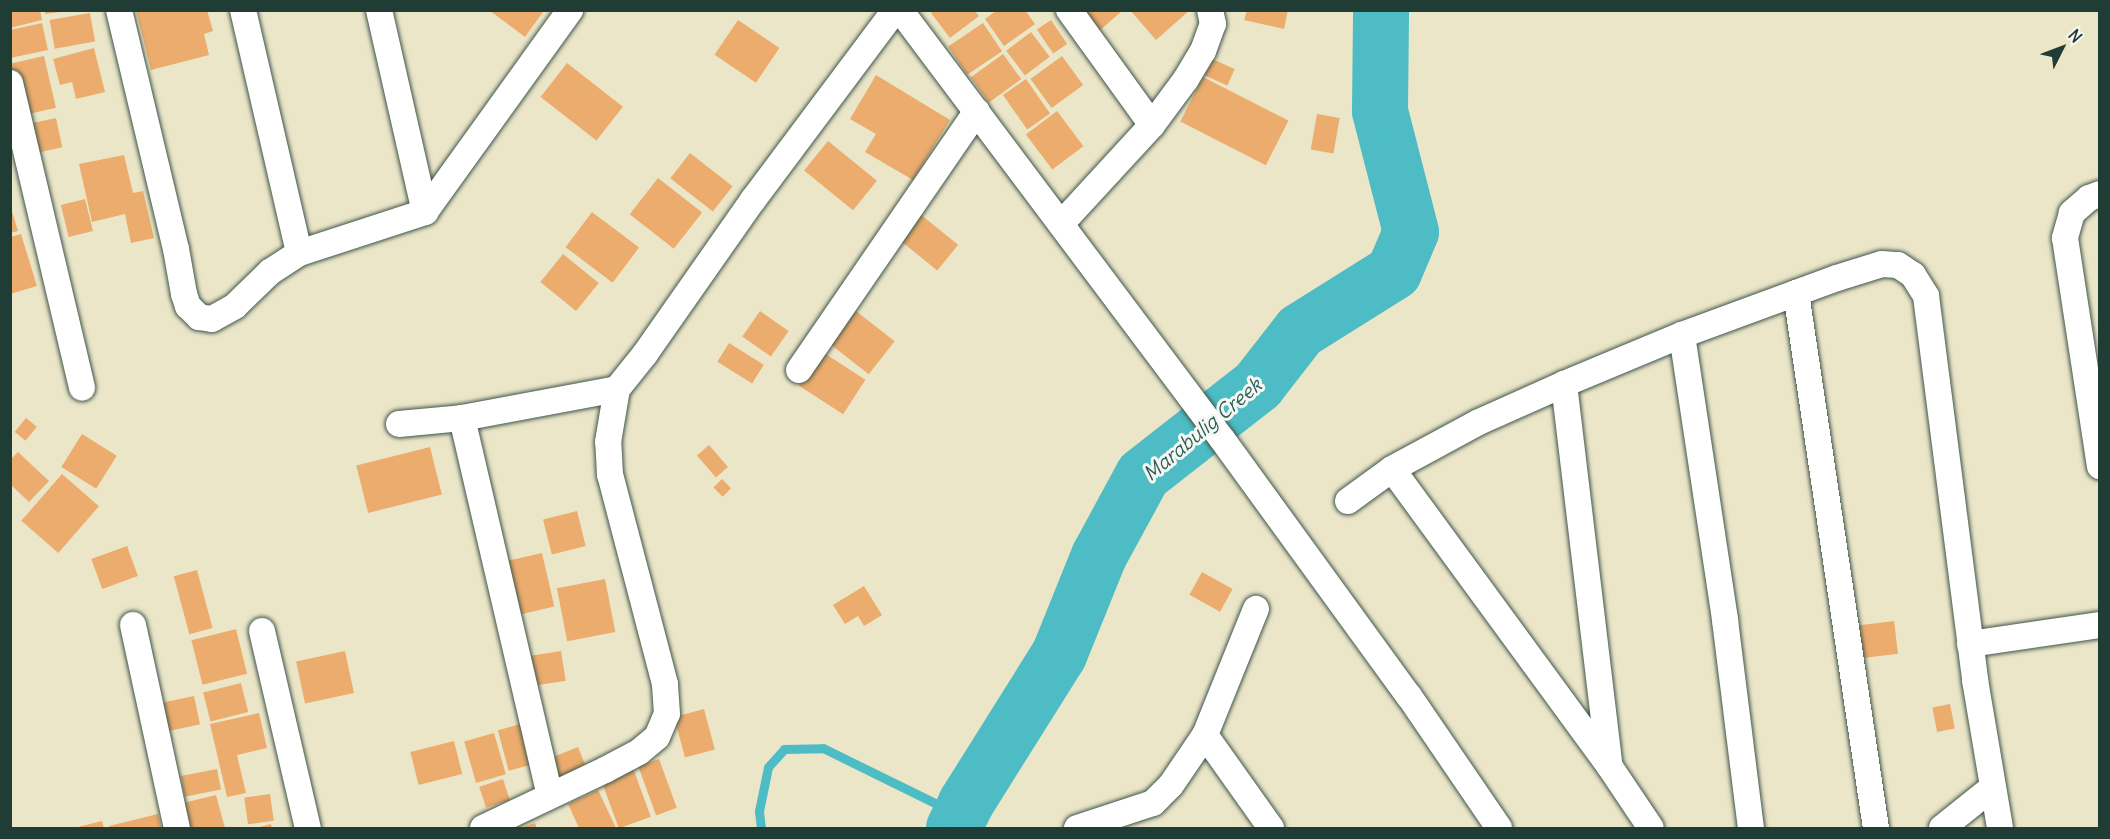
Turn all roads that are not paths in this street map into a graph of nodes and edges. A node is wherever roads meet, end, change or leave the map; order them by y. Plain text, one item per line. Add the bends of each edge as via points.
1 (119, 10) edge
2 (243, 10) edge
3 (380, 10) edge
4 (570, 10) edge
5 (895, 10) edge
6 (900, 10) edge
7 (1069, 10) edge
8 (1210, 10) edge
9 (10, 83) edge
10 (977, 111) junction
11 (1152, 125) junction
12 (2100, 194) edge
13 (425, 212) junction
14 (1061, 224) junction
15 (299, 253) junction
16 (1796, 293) junction
17 (1682, 335) junction
18 (800, 370) dead end
19 (1564, 384) junction
20 (82, 388) dead end
21 (617, 389) junction
22 (462, 418) junction
23 (399, 424) dead end
24 (2098, 450) edge
25 (1392, 470) junction
26 (1348, 501) dead end
27 (1256, 609) dead end
28 (133, 625) dead end
29 (2100, 625) edge
30 (262, 631) dead end
31 (1970, 644) junction
32 (1205, 735) junction
33 (1610, 767) junction
34 (1993, 787) junction
35 (550, 795) junction
36 (1119, 823) edge
37 (177, 828) edge
38 (308, 828) edge
39 (483, 828) edge
40 (1077, 828) edge
41 (1271, 828) edge
42 (1499, 828) edge
43 (1651, 828) edge
44 (1751, 828) edge
45 (1876, 828) edge
46 (1942, 828) edge
47 (2000, 828) edge

1 - 15 street via 188,306 199,317 212,319 235,306 270,272
2 - 15 street
3 - 13 street
4 - 13 street
5 - 21 street
6 - 10 street
7 - 11 street
8 - 11 street via 1213,24 1203,51
9 - 20 street
10 - 14 street
10 - 18 street
11 - 14 street
12 - 24 street via 2072,213 2065,238
13 - 15 street
14 - 42 street via 1409,696
16 - 17 street
16 - 31 street via 1882,264 1898,265 1913,275 1926,296
16 - 45 street
17 - 19 street
17 - 44 street via 1725,620
19 - 25 street via 1479,422
19 - 33 street
21 - 22 street
21 - 35 street via 608,442 610,476 665,684 667,714 657,737 639,752
22 - 23 street
22 - 35 street
25 - 26 street
25 - 33 street
27 - 32 street
28 - 37 street
29 - 31 street
30 - 38 street
31 - 34 street
32 - 36 street via 1171,785 1153,803
32 - 41 street
33 - 43 street
34 - 46 street
34 - 47 street
35 - 39 street
36 - 40 street

